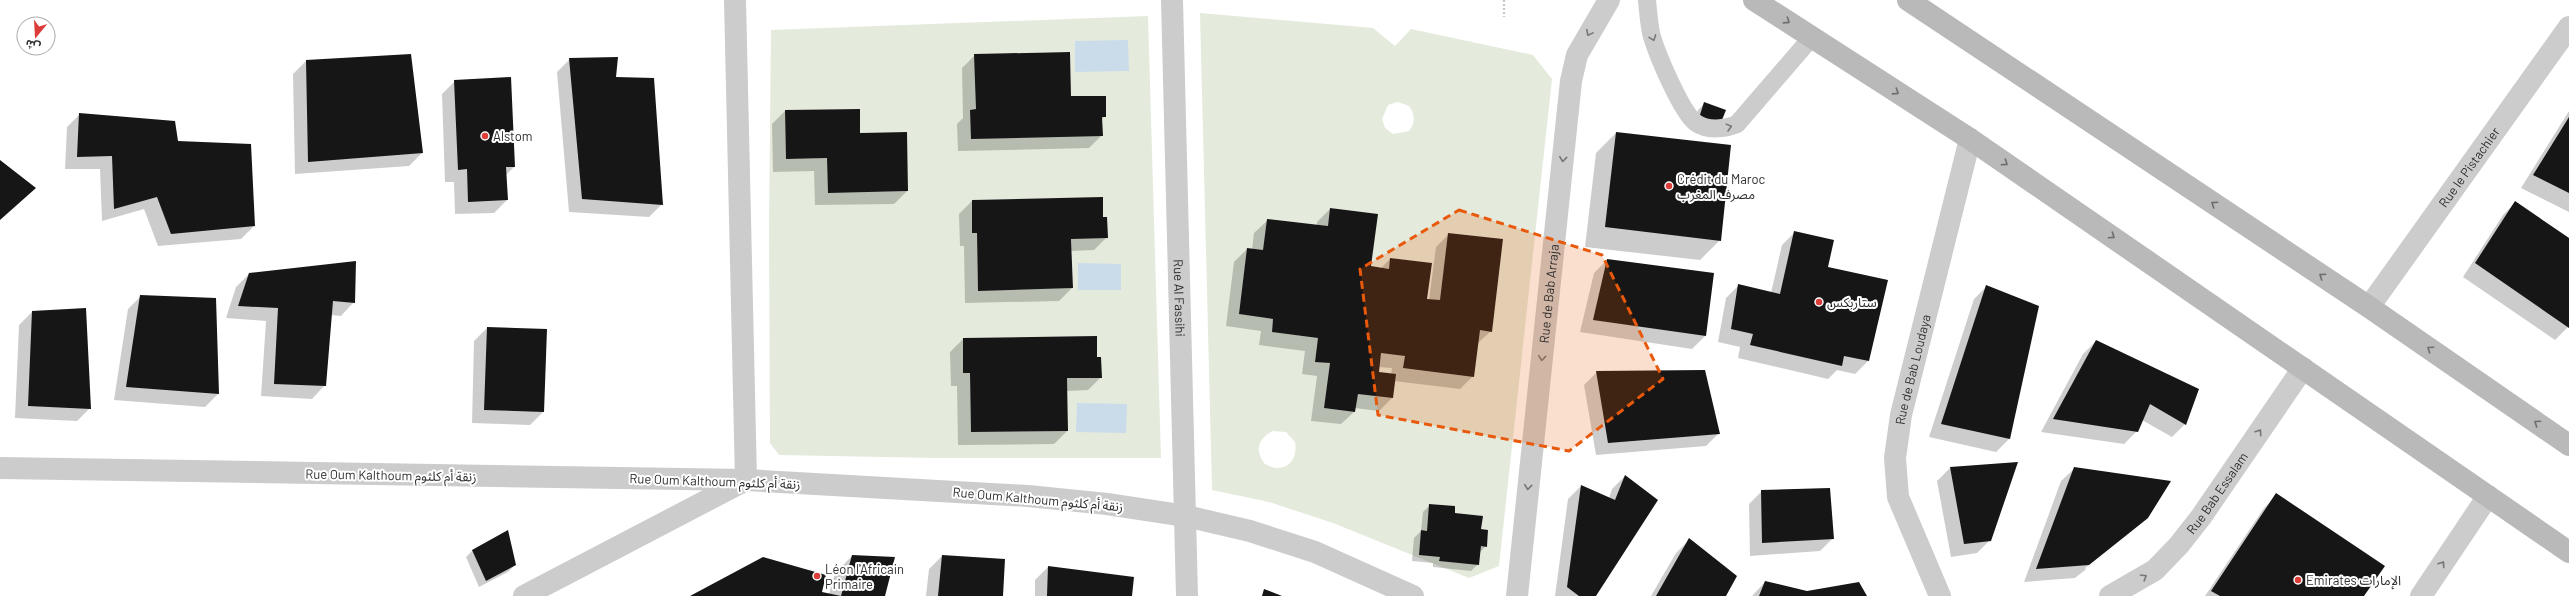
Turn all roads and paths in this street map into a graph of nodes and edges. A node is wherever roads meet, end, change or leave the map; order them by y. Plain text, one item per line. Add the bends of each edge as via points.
1 (735, 0) edge
2 (1172, 0) edge
3 (1504, 0) edge
4 (1609, 0) edge
5 (1647, 0) edge
6 (1754, 0) edge
7 (1908, 0) edge
8 (1504, 17) dead end
9 (2569, 27) edge
10 (1812, 37) junction
11 (1970, 139) junction
12 (2369, 307) junction
13 (2303, 368) junction
14 (2569, 445) edge
15 (0, 468) edge
16 (746, 480) junction
17 (2488, 496) junction
18 (1186, 516) junction
19 (2569, 552) edge
20 (524, 596) edge
21 (1186, 596) edge
22 (1413, 596) edge
23 (1517, 596) edge
24 (1940, 596) edge
25 (2110, 596) edge
26 (2421, 596) edge

1 - 16 street
2 - 18 street, Rue Al Fassihi
3 - 8 path
4 -> 23 street, Rue de Bab Arraja via 1577,55 1571,81
5 -> 10 lane via 1652,34 1681,103 1686,113 1697,124 1710,128 1727,129 1737,124
6 -> 10 main road
12 -> 7 main road
9 - 12 street, Rue le Pistachier
10 -> 11 main road
11 -> 13 main road
11 - 24 street, Rue de Bab Loudaya via 1901,415 1895,458 1898,496
14 -> 12 main road
13 - 17 main road
25 -> 13 street, Rue Bab Essalam via 2155,570 2179,545
15 - 16 street, Rue Oum Kalthoum زنقة أم كلثوم
16 - 18 street, Rue Oum Kalthoum زنقة أم كلثوم via 1028,496
16 - 20 street
17 - 19 main road
26 -> 17 street
18 - 21 street, Rue Al Fassihi
18 - 22 street, Rue Oum Kalthoum زنقة أم كلثوم via 1250,531 1315,552

